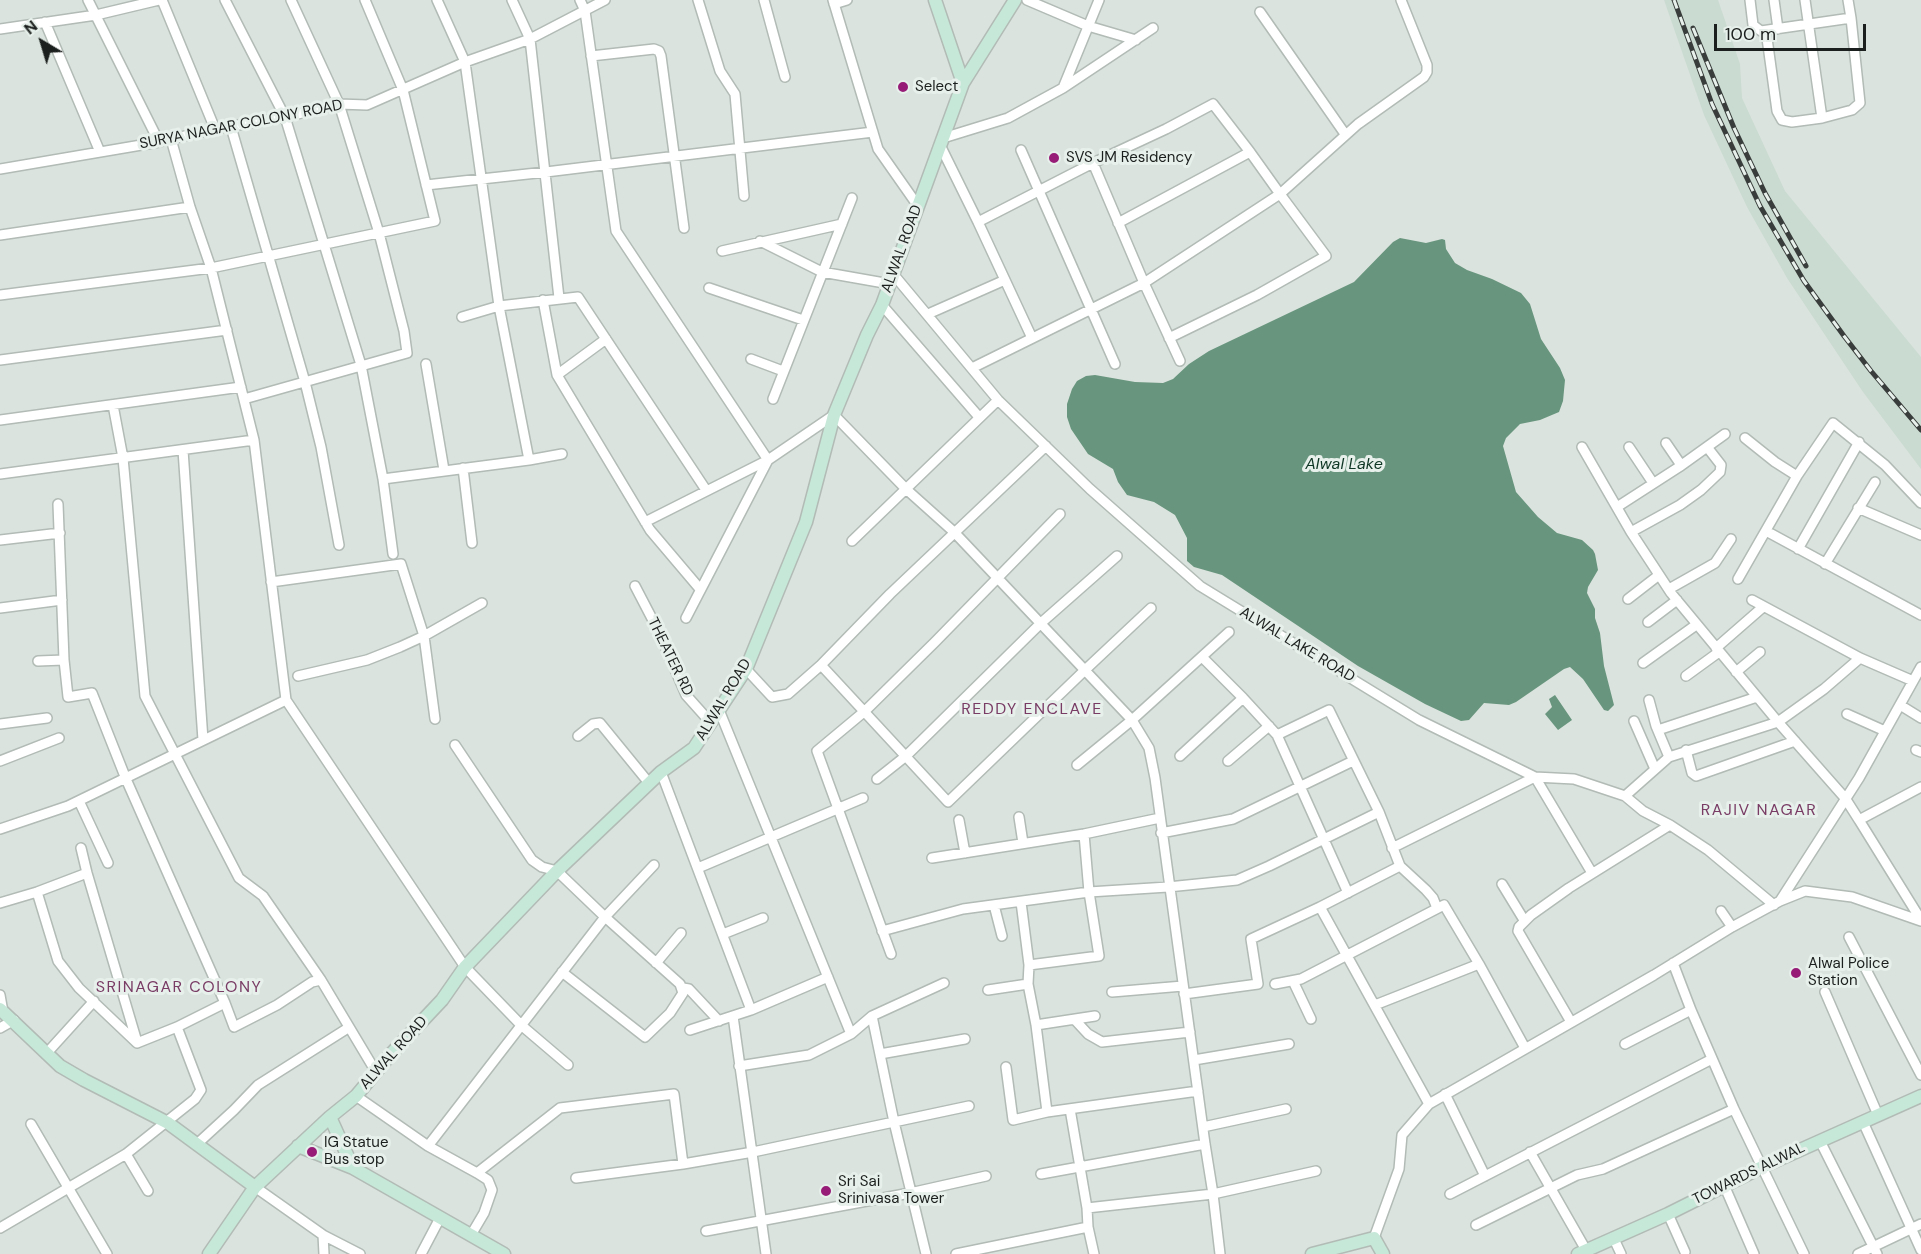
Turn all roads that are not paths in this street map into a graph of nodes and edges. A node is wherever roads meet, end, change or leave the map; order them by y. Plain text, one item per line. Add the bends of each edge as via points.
1 (88, 0) edge
2 (161, 0) edge
3 (225, 0) edge
4 (291, 0) edge
5 (365, 0) edge
6 (437, 0) edge
7 (512, 0) edge
8 (580, 0) edge
9 (605, 0) edge
10 (698, 0) edge
11 (764, 0) edge
12 (847, 0) edge
13 (935, 0) edge
14 (1015, 0) edge
15 (1027, 0) edge
16 (1099, 0) edge
17 (1401, 0) edge
18 (1750, 0) edge
19 (1774, 0) edge
20 (1805, 0) edge
21 (1848, 0) edge
22 (833, 2) edge
23 (585, 11) junction
24 (1260, 12) dead end
25 (96, 15) junction
26 (1851, 18) junction
27 (45, 22) junction
28 (1809, 25) junction
29 (1088, 26) junction
30 (1153, 28) dead end
31 (0, 29) edge
32 (1778, 29) junction
33 (1766, 31) junction
34 (530, 39) junction
35 (1136, 40) junction
36 (591, 56) junction
37 (465, 62) junction
38 (785, 77) dead end
39 (963, 83) junction
40 (1063, 88) junction
41 (403, 90) junction
42 (339, 104) junction
43 (285, 117) junction
44 (1822, 118) junction
45 (231, 127) junction
46 (215, 129) junction
47 (873, 132) junction
48 (1346, 134) junction
49 (171, 139) junction
50 (159, 142) junction
51 (942, 142) junction
52 (739, 148) junction
53 (1021, 150) dead end
54 (100, 152) junction
55 (1250, 152) junction
56 (674, 156) junction
57 (1093, 163) junction
58 (606, 164) junction
59 (0, 169) edge
60 (546, 172) junction
61 (481, 179) junction
62 (426, 185) junction
63 (1040, 192) junction
64 (1280, 194) junction
65 (744, 196) dead end
66 (852, 198) dead end
67 (918, 206) junction
68 (190, 207) junction
69 (978, 222) junction
70 (1118, 223) junction
71 (842, 224) junction
72 (684, 228) dead end
73 (379, 233) junction
74 (0, 235) edge
75 (760, 242) junction
76 (324, 244) junction
77 (722, 250) dead end
78 (267, 257) junction
79 (211, 268) junction
80 (822, 272) junction
81 (892, 279) junction
82 (1005, 280) junction
83 (1144, 283) junction
84 (709, 288) dead end
85 (0, 295) edge
86 (559, 298) junction
87 (543, 300) junction
88 (882, 305) junction
89 (499, 306) junction
90 (1091, 309) junction
91 (927, 314) junction
92 (462, 317) dead end
93 (803, 320) junction
94 (227, 330) junction
95 (1032, 338) junction
96 (1170, 338) junction
97 (606, 339) junction
98 (751, 358) dead end
99 (0, 360) edge
100 (1180, 362) dead end
101 (426, 364) dead end
102 (1115, 364) dead end
103 (361, 365) junction
104 (972, 368) junction
105 (783, 371) junction
106 (557, 375) junction
107 (305, 382) junction
108 (241, 387) junction
109 (244, 399) junction
110 (772, 399) dead end
111 (998, 400) junction
112 (113, 405) junction
113 (834, 415) junction
114 (980, 417) junction
115 (0, 420) edge
116 (1725, 434) dead end
117 (1745, 438) dead end
118 (254, 440) junction
119 (1666, 442) dead end
120 (1859, 442) junction
121 (1046, 446) junction
122 (1582, 447) dead end
123 (1629, 447) dead end
124 (1707, 447) junction
125 (183, 450) junction
126 (562, 454) dead end
127 (123, 458) junction
128 (529, 460) junction
129 (768, 460) junction
130 (1681, 465) junction
131 (463, 468) junction
132 (444, 470) junction
133 (0, 474) edge
134 (1797, 476) junction
135 (383, 479) junction
136 (1875, 482) dead end
137 (1653, 483) junction
138 (906, 489) junction
139 (706, 490) junction
140 (1921, 503) edge
141 (58, 504) dead end
142 (1617, 507) junction
143 (1858, 508) junction
144 (1060, 514) dead end
145 (645, 522) junction
146 (1766, 531) junction
147 (954, 532) junction
148 (1631, 532) junction
149 (60, 533) junction
150 (1921, 535) edge
151 (1731, 539) dead end
152 (0, 540) edge
153 (852, 541) dead end
154 (472, 543) dead end
155 (339, 545) dead end
156 (1798, 549) junction
157 (393, 554) dead end
158 (1117, 556) dead end
159 (1825, 564) junction
160 (1659, 575) junction
161 (999, 579) junction
162 (1738, 579) dead end
163 (272, 582) junction
164 (635, 586) dead end
165 (700, 589) junction
166 (1669, 589) junction
167 (1628, 599) dead end
168 (62, 600) junction
169 (1677, 600) junction
170 (1752, 600) dead end
171 (482, 603) dead end
172 (1763, 607) junction
173 (0, 608) edge
174 (1151, 608) dead end
175 (1921, 615) edge
176 (686, 618) dead end
177 (1648, 622) dead end
178 (1041, 623) junction
179 (1696, 625) junction
180 (1229, 632) dead end
181 (424, 636) junction
182 (1718, 650) junction
183 (1760, 652) dead end
184 (1202, 657) junction
185 (1860, 658) junction
186 (64, 660) junction
187 (38, 661) dead end
188 (1643, 663) dead end
189 (821, 665) junction
190 (1921, 667) edge
191 (746, 669) junction
192 (1085, 670) junction
193 (1736, 672) junction
194 (298, 676) dead end
195 (1686, 676) dead end
196 (1913, 681) junction
197 (1757, 697) junction
198 (1243, 698) junction
199 (286, 700) junction
200 (1649, 700) dead end
201 (1900, 705) junction
202 (719, 710) junction
203 (865, 711) junction
204 (1846, 714) dead end
205 (1921, 717) edge
206 (47, 718) dead end
207 (435, 719) dead end
208 (1132, 720) junction
209 (1634, 721) dead end
210 (1778, 722) junction
211 (711, 723) junction
212 (0, 724) edge
213 (1269, 726) junction
214 (1658, 730) junction
215 (1885, 731) junction
216 (1277, 735) junction
217 (578, 736) dead end
218 (59, 738) dead end
219 (203, 740) junction
220 (1795, 741) junction
221 (455, 745) dead end
222 (1686, 750) junction
223 (174, 754) junction
224 (906, 756) junction
225 (1180, 756) dead end
226 (1668, 757) junction
227 (1353, 760) junction
228 (0, 761) edge
229 (1228, 761) dead end
230 (1077, 765) dead end
231 (1655, 769) junction
232 (661, 772) junction
233 (1535, 777) junction
234 (126, 779) junction
235 (877, 779) dead end
236 (649, 783) junction
237 (1299, 787) junction
238 (1921, 787) edge
239 (1625, 796) junction
240 (863, 798) dead end
241 (1845, 798) junction
242 (79, 801) junction
243 (837, 808) junction
244 (1379, 812) junction
245 (1019, 817) dead end
246 (1160, 818) junction
247 (959, 820) dead end
248 (1859, 820) junction
249 (1670, 825) junction
250 (0, 829) edge
251 (1161, 833) junction
252 (1084, 834) junction
253 (772, 836) junction
254 (1323, 839) junction
255 (1023, 843) junction
256 (81, 848) dead end
257 (1392, 848) junction
258 (965, 853) junction
259 (932, 858) dead end
260 (108, 863) dead end
261 (654, 865) dead end
262 (1400, 866) junction
263 (698, 867) junction
264 (557, 871) junction
265 (87, 873) junction
266 (1592, 873) junction
267 (1502, 884) dead end
268 (1168, 887) junction
269 (37, 892) junction
270 (1089, 892) junction
271 (1348, 893) junction
272 (1021, 902) junction
273 (0, 903) edge
274 (1777, 903) junction
275 (993, 905) junction
276 (1320, 907) junction
277 (1437, 908) junction
278 (1721, 911) dead end
279 (606, 917) junction
280 (763, 918) dead end
281 (1524, 920) junction
282 (1921, 921) edge
283 (1732, 927) junction
284 (882, 931) junction
285 (681, 933) dead end
286 (723, 934) junction
287 (1002, 936) dead end
288 (1849, 937) dead end
289 (891, 954) dead end
290 (1348, 957) junction
291 (656, 963) junction
292 (1673, 963) junction
293 (1029, 964) junction
294 (1479, 964) junction
295 (465, 968) junction
296 (562, 972) junction
297 (828, 977) junction
298 (321, 980) junction
299 (1293, 981) junction
300 (944, 983) dead end
301 (1028, 984) junction
302 (1275, 984) dead end
303 (683, 988) junction
304 (988, 990) dead end
305 (1184, 990) junction
306 (1112, 992) dead end
307 (1825, 992) dead end
308 (0, 995) edge
309 (94, 1001) junction
310 (225, 1003) junction
311 (1375, 1005) junction
312 (751, 1010) junction
313 (1691, 1010) junction
314 (6, 1014) edge
315 (733, 1016) junction
316 (872, 1016) junction
317 (1095, 1016) dead end
318 (1311, 1019) dead end
319 (1075, 1020) junction
320 (718, 1021) junction
321 (1570, 1022) junction
322 (520, 1025) junction
323 (1036, 1025) junction
324 (0, 1028) edge
325 (177, 1028) junction
326 (348, 1028) junction
327 (690, 1030) dead end
328 (1190, 1032) junction
329 (851, 1034) junction
330 (965, 1039) dead end
331 (137, 1044) junction
332 (1289, 1044) dead end
333 (1625, 1044) dead end
334 (1525, 1048) junction
335 (46, 1054) junction
336 (880, 1054) junction
337 (1712, 1059) junction
338 (1194, 1060) junction
339 (568, 1065) dead end
340 (739, 1066) junction
341 (1006, 1067) dead end
342 (376, 1072) junction
343 (1921, 1075) edge
344 (1198, 1090) junction
345 (1446, 1094) junction
346 (356, 1096) junction
347 (1921, 1096) edge
348 (1429, 1104) junction
349 (969, 1106) dead end
350 (1070, 1109) junction
351 (1287, 1109) dead end
352 (1734, 1109) junction
353 (1047, 1112) junction
354 (1878, 1115) junction
355 (330, 1117) junction
356 (894, 1122) junction
357 (1863, 1122) junction
358 (168, 1123) junction
359 (31, 1124) dead end
360 (1203, 1127) junction
361 (1820, 1141) junction
362 (197, 1144) junction
363 (1204, 1144) junction
364 (298, 1146) junction
365 (428, 1146) junction
366 (753, 1152) junction
367 (1530, 1152) junction
368 (126, 1154) junction
369 (683, 1164) junction
370 (1080, 1166) junction
371 (1762, 1167) junction
372 (353, 1168) junction
373 (1316, 1171) dead end
374 (477, 1173) junction
375 (1041, 1174) dead end
376 (986, 1176) dead end
377 (1485, 1176) junction
378 (576, 1178) dead end
379 (1724, 1185) junction
380 (255, 1187) junction
381 (68, 1188) junction
382 (1551, 1188) junction
383 (148, 1191) dead end
384 (910, 1193) junction
385 (1214, 1194) junction
386 (1450, 1194) dead end
387 (1087, 1208) junction
388 (1668, 1214) junction
389 (440, 1218) junction
390 (761, 1220) junction
391 (1921, 1224) edge
392 (1476, 1225) dead end
393 (1088, 1227) junction
394 (0, 1228) edge
395 (1910, 1228) junction
396 (706, 1231) dead end
397 (471, 1235) junction
398 (323, 1236) junction
399 (1374, 1238) junction
400 (1614, 1239) junction
401 (1875, 1250) edge
402 (1921, 1250) edge
403 (1685, 1251) dead end
404 (1582, 1252) edge
405 (107, 1254) edge
406 (209, 1254) edge
407 (324, 1254) edge
408 (360, 1254) edge
409 (421, 1254) edge
410 (504, 1254) edge
411 (766, 1254) edge
412 (926, 1254) edge
413 (956, 1254) edge
414 (1094, 1254) edge
415 (1220, 1254) edge
416 (1312, 1254) edge
417 (1383, 1254) edge
418 (1621, 1254) edge
419 (1754, 1254) edge
420 (1804, 1254) edge
421 (1858, 1254) edge

1 - 25 street
2 - 25 street
2 - 46 street
3 - 43 street
4 - 42 street
5 - 41 street
6 - 37 street
7 - 34 street
8 - 23 street
9 - 23 street, SURYA NAGAR COLONY ROAD
10 - 52 street via 720,71 735,94
11 - 38 street
12 - 22 street
13 - 39 main road
14 - 39 main road, ALWAL ROAD
15 - 29 street
16 - 29 street
17 - 48 street via 1427,72
18 - 33 street via 1753,25
19 - 32 street
20 - 28 street
21 - 26 street
22 - 47 street
23 - 34 street, SURYA NAGAR COLONY ROAD
23 - 36 street
24 - 48 street
25 - 27 street
25 - 50 street
26 - 28 street
26 - 44 street via 1860,103 1852,110
27 - 31 street
27 - 54 street
28 - 32 street
28 - 44 street
29 - 35 street
29 - 40 street
30 - 35 street
32 - 33 street
33 - 44 street via 1779,117 1786,123
34 - 37 street, SURYA NAGAR COLONY ROAD
34 - 60 street
35 - 40 street
36 - 56 street via 659,51
36 - 58 street
37 - 41 street, SURYA NAGAR COLONY ROAD
37 - 61 street
39 - 51 main road, ALWAL ROAD
40 - 51 street via 1008,118
41 - 42 street, SURYA NAGAR COLONY ROAD via 367,105
41 - 62 street
42 - 43 street, SURYA NAGAR COLONY ROAD
42 - 73 street
43 - 45 street, SURYA NAGAR COLONY ROAD
43 - 76 street
45 - 46 street, SURYA NAGAR COLONY ROAD
45 - 78 street
46 - 49 street, SURYA NAGAR COLONY ROAD
47 - 52 street
47 - 67 street via 878,148
48 - 64 street
49 - 50 street, SURYA NAGAR COLONY ROAD
49 - 68 street
50 - 54 street, SURYA NAGAR COLONY ROAD
51 - 67 main road, ALWAL ROAD
51 - 69 street
52 - 56 street
52 - 65 street
53 - 63 street
54 - 59 street, SURYA NAGAR COLONY ROAD
55 - 57 street via 1213,104
55 - 64 street
55 - 70 street
56 - 58 street
56 - 72 street
57 - 63 street
57 - 70 street
58 - 60 street
58 - 129 street via 616,231
60 - 61 street
60 - 86 street
61 - 62 street
61 - 89 street
62 - 73 street via 435,221
63 - 69 street
63 - 90 street
64 - 83 street
64 - 96 street via 1326,256
66 - 71 street
67 - 81 main road, ALWAL ROAD
68 - 74 street
68 - 79 street
69 - 82 street
70 - 83 street
71 - 75 street
71 - 80 street
73 - 76 street
73 - 103 street via 407,354
75 - 77 street
75 - 80 street
76 - 78 street
76 - 103 street
78 - 79 street
78 - 107 street
79 - 85 street
79 - 94 street
80 - 81 street
80 - 93 street
81 - 88 main road, ALWAL ROAD
81 - 91 street, ALWAL LAKE ROAD
82 - 91 street
82 - 95 street
83 - 90 street
83 - 96 street
84 - 93 street
86 - 87 street
86 - 97 street via 578,297
87 - 89 street
87 - 106 street
88 - 113 main road, ALWAL ROAD
88 - 114 street
89 - 92 street
89 - 128 street
90 - 95 street
90 - 102 street
91 - 104 street, ALWAL LAKE ROAD
93 - 105 street
94 - 99 street
94 - 108 street
95 - 104 street
96 - 100 street
97 - 106 street
97 - 139 street
98 - 105 street
101 - 132 street
103 - 107 street
103 - 135 street
104 - 111 street, ALWAL LAKE ROAD
105 - 110 street
106 - 145 street
107 - 109 street
107 - 155 street
108 - 109 street
108 - 112 street
109 - 118 street
111 - 114 street
111 - 121 street, ALWAL LAKE ROAD
112 - 115 street
112 - 127 street
113 - 129 street
113 - 138 street
113 - 191 main road, ALWAL ROAD via 806,522
114 - 138 street
116 - 124 street
117 - 134 street
118 - 125 street
118 - 163 street
119 - 130 street
120 - 134 street via 1833,423
120 - 140 street
120 - 156 street
121 - 147 street
121 - 233 street, ALWAL LAKE ROAD via 1200,586 1419,720
122 - 142 street
123 - 137 street
124 - 130 street
124 - 148 street via 1721,465 1720,472 1680,505
125 - 127 street
125 - 219 street
126 - 128 street
127 - 133 street
127 - 223 street via 145,696
128 - 131 street
129 - 139 street
129 - 165 street
130 - 137 street
131 - 132 street
131 - 154 street
132 - 135 street
134 - 146 street
135 - 157 street
136 - 143 street
137 - 142 street
138 - 147 street
138 - 153 street
139 - 145 street
141 - 149 street
142 - 148 street
143 - 150 street
143 - 159 street
144 - 161 street
145 - 165 street
146 - 156 street
146 - 162 street
147 - 161 street
147 - 189 street
148 - 160 street
149 - 152 street
149 - 168 street
151 - 166 street via 1715,563
156 - 159 street
158 - 178 street
159 - 175 street
160 - 166 street
160 - 167 street
161 - 178 street
161 - 203 street
163 - 181 street via 401,564
163 - 199 street
164 - 211 street, THEATER RD via 686,695
165 - 176 street
166 - 169 street
168 - 173 street
168 - 186 street
169 - 177 street
169 - 179 street
170 - 172 street
171 - 181 street
172 - 182 street
172 - 185 street
174 - 192 street
178 - 192 street
178 - 224 street
179 - 182 street
179 - 188 street
180 - 184 street
181 - 194 street via 368,660
181 - 207 street
182 - 193 street
182 - 195 street
183 - 193 street
184 - 198 street
184 - 208 street
185 - 196 street
185 - 210 street
186 - 187 street
186 - 234 street via 68,697 92,693
189 - 191 street via 788,693 772,698
189 - 203 street
190 - 196 street
191 - 202 main road, ALWAL ROAD
192 - 208 street
192 - 224 street via 948,802
193 - 197 street
196 - 201 street
197 - 210 street
197 - 214 street
198 - 213 street
198 - 225 street
199 - 219 street
199 - 295 street
200 - 214 street
201 - 205 street
201 - 215 street
202 - 211 main road, ALWAL ROAD
202 - 253 street
203 - 224 street
203 - 243 street via 817,751
204 - 215 street
206 - 212 street
208 - 230 street
208 - 246 street via 1149,748
209 - 231 street
210 - 220 street
210 - 222 street
211 - 232 main road, ALWAL ROAD via 694,748
213 - 216 street
213 - 229 street
214 - 226 street
215 - 241 street
216 - 227 street via 1329,710
216 - 237 street
217 - 236 street via 600,723
218 - 228 street
219 - 223 street
220 - 222 street via 1701,776 1692,773
220 - 241 street
221 - 264 street via 532,860
222 - 226 street
223 - 234 street
223 - 298 street via 239,878 263,896
224 - 235 street
226 - 231 street
227 - 237 street
227 - 244 street
231 - 239 street
232 - 236 main road, ALWAL ROAD
232 - 263 street
233 - 239 street, ALWAL LAKE ROAD via 1574,779
233 - 257 street
233 - 266 street
234 - 242 street
234 - 310 street
236 - 264 main road, ALWAL ROAD
237 - 251 street via 1233,819
237 - 254 street
238 - 248 street
239 - 249 street, ALWAL LAKE ROAD
240 - 243 street
241 - 248 street
241 - 274 street
242 - 250 street
242 - 260 street
243 - 253 street
243 - 284 street
244 - 254 street
244 - 257 street
245 - 255 street
246 - 251 street
246 - 252 street
247 - 258 street
248 - 282 street
249 - 266 street
249 - 274 street, ALWAL LAKE ROAD
251 - 268 street
252 - 255 street
252 - 270 street
253 - 263 street
253 - 297 street
254 - 268 street via 1237,880
254 - 271 street
255 - 258 street
256 - 265 street
257 - 262 street
258 - 259 street
261 - 279 street
262 - 271 street
262 - 277 street via 1426,890
263 - 286 street
264 - 279 street
264 - 295 main road, ALWAL ROAD
265 - 269 street
265 - 331 street
266 - 281 street
267 - 281 street
268 - 270 street
268 - 305 street
269 - 273 street
269 - 309 street via 58,961
270 - 272 street
270 - 293 street via 1099,956
271 - 276 street
272 - 275 street
272 - 293 street
274 - 282 street via 1805,891 1852,897
274 - 283 street
275 - 284 street
275 - 287 street
276 - 290 street
276 - 305 street via 1251,939 1258,984
277 - 290 street
277 - 294 street via 1444,905
278 - 283 street
279 - 291 street
279 - 296 street
280 - 286 street
281 - 321 street via 1518,931
283 - 292 street
284 - 289 street
285 - 291 street
286 - 312 street
288 - 343 street
290 - 299 street
290 - 311 street
291 - 303 street
292 - 313 street
292 - 321 street
293 - 301 street
294 - 311 street
294 - 334 street
295 - 322 street
295 - 342 main road, ALWAL ROAD via 442,1000
296 - 303 street via 645,1037 670,1013
296 - 322 street
297 - 312 street
297 - 329 street
298 - 310 street via 234,1027
298 - 326 street
299 - 302 street
299 - 318 street
300 - 316 street
301 - 304 street
301 - 323 street
303 - 320 street via 689,989
305 - 306 street
305 - 328 street
307 - 354 street
308 - 314 street
309 - 331 street
309 - 335 street
310 - 325 street
311 - 348 street
312 - 315 street
313 - 333 street
313 - 337 street
314 - 324 street
314 - 335 main road
315 - 320 street
315 - 340 street
316 - 329 street
316 - 336 street
317 - 319 street
319 - 323 street
319 - 328 street via 1102,1042
320 - 327 street
321 - 334 street
322 - 339 street
322 - 365 street
323 - 353 street
325 - 331 street
325 - 358 street via 201,1090
326 - 342 street
326 - 362 street via 258,1085
328 - 338 street
329 - 340 street via 809,1055
330 - 336 street
332 - 338 street
334 - 345 street
335 - 358 main road via 84,1080
336 - 356 street
337 - 352 street
337 - 367 street
338 - 344 street
340 - 366 street
341 - 353 street via 1013,1120
342 - 346 main road, ALWAL ROAD
344 - 350 street
344 - 360 street
345 - 348 street
345 - 377 street
346 - 355 main road, ALWAL ROAD
346 - 365 street
347 - 354 main road, TOWARDS ALWAL
348 - 399 street via 1402,1135 1399,1169
349 - 356 street
350 - 353 street
350 - 370 street
351 - 360 street
352 - 371 street
352 - 382 street via 1603,1169 1577,1175
354 - 357 main road, TOWARDS ALWAL
355 - 364 main road, ALWAL ROAD
355 - 372 main road
356 - 366 street
356 - 384 street
357 - 361 main road, TOWARDS ALWAL
357 - 395 street
358 - 362 main road
358 - 368 street
359 - 381 street
360 - 363 street
361 - 371 main road, TOWARDS ALWAL
361 - 401 street
362 - 380 main road
363 - 370 street
363 - 385 street
364 - 372 main road
364 - 380 main road, ALWAL ROAD
365 - 374 street
366 - 369 street
366 - 390 street
367 - 377 street
367 - 382 street
368 - 381 street
368 - 383 street
369 - 374 street via 674,1094 560,1108
369 - 378 street
370 - 375 street
370 - 387 street
371 - 379 main road, TOWARDS ALWAL
371 - 420 street
372 - 389 main road
373 - 385 street
374 - 397 street via 488,1180 492,1190
376 - 384 street
377 - 386 street
379 - 388 main road, TOWARDS ALWAL
379 - 419 street
380 - 398 street
380 - 406 main road, ALWAL ROAD
381 - 394 street
381 - 405 street
382 - 392 street
382 - 404 street
384 - 390 street
384 - 412 street
385 - 387 street
385 - 415 street
387 - 393 street
388 - 400 main road, TOWARDS ALWAL
388 - 403 street
389 - 397 main road
389 - 409 street
390 - 396 street
390 - 411 street
391 - 395 street
393 - 413 street
393 - 414 street
395 - 401 street
395 - 402 street
397 - 410 main road
398 - 407 street
398 - 408 street
399 - 416 main road
399 - 417 main road
400 - 404 main road, TOWARDS ALWAL
400 - 418 street
401 - 421 street

